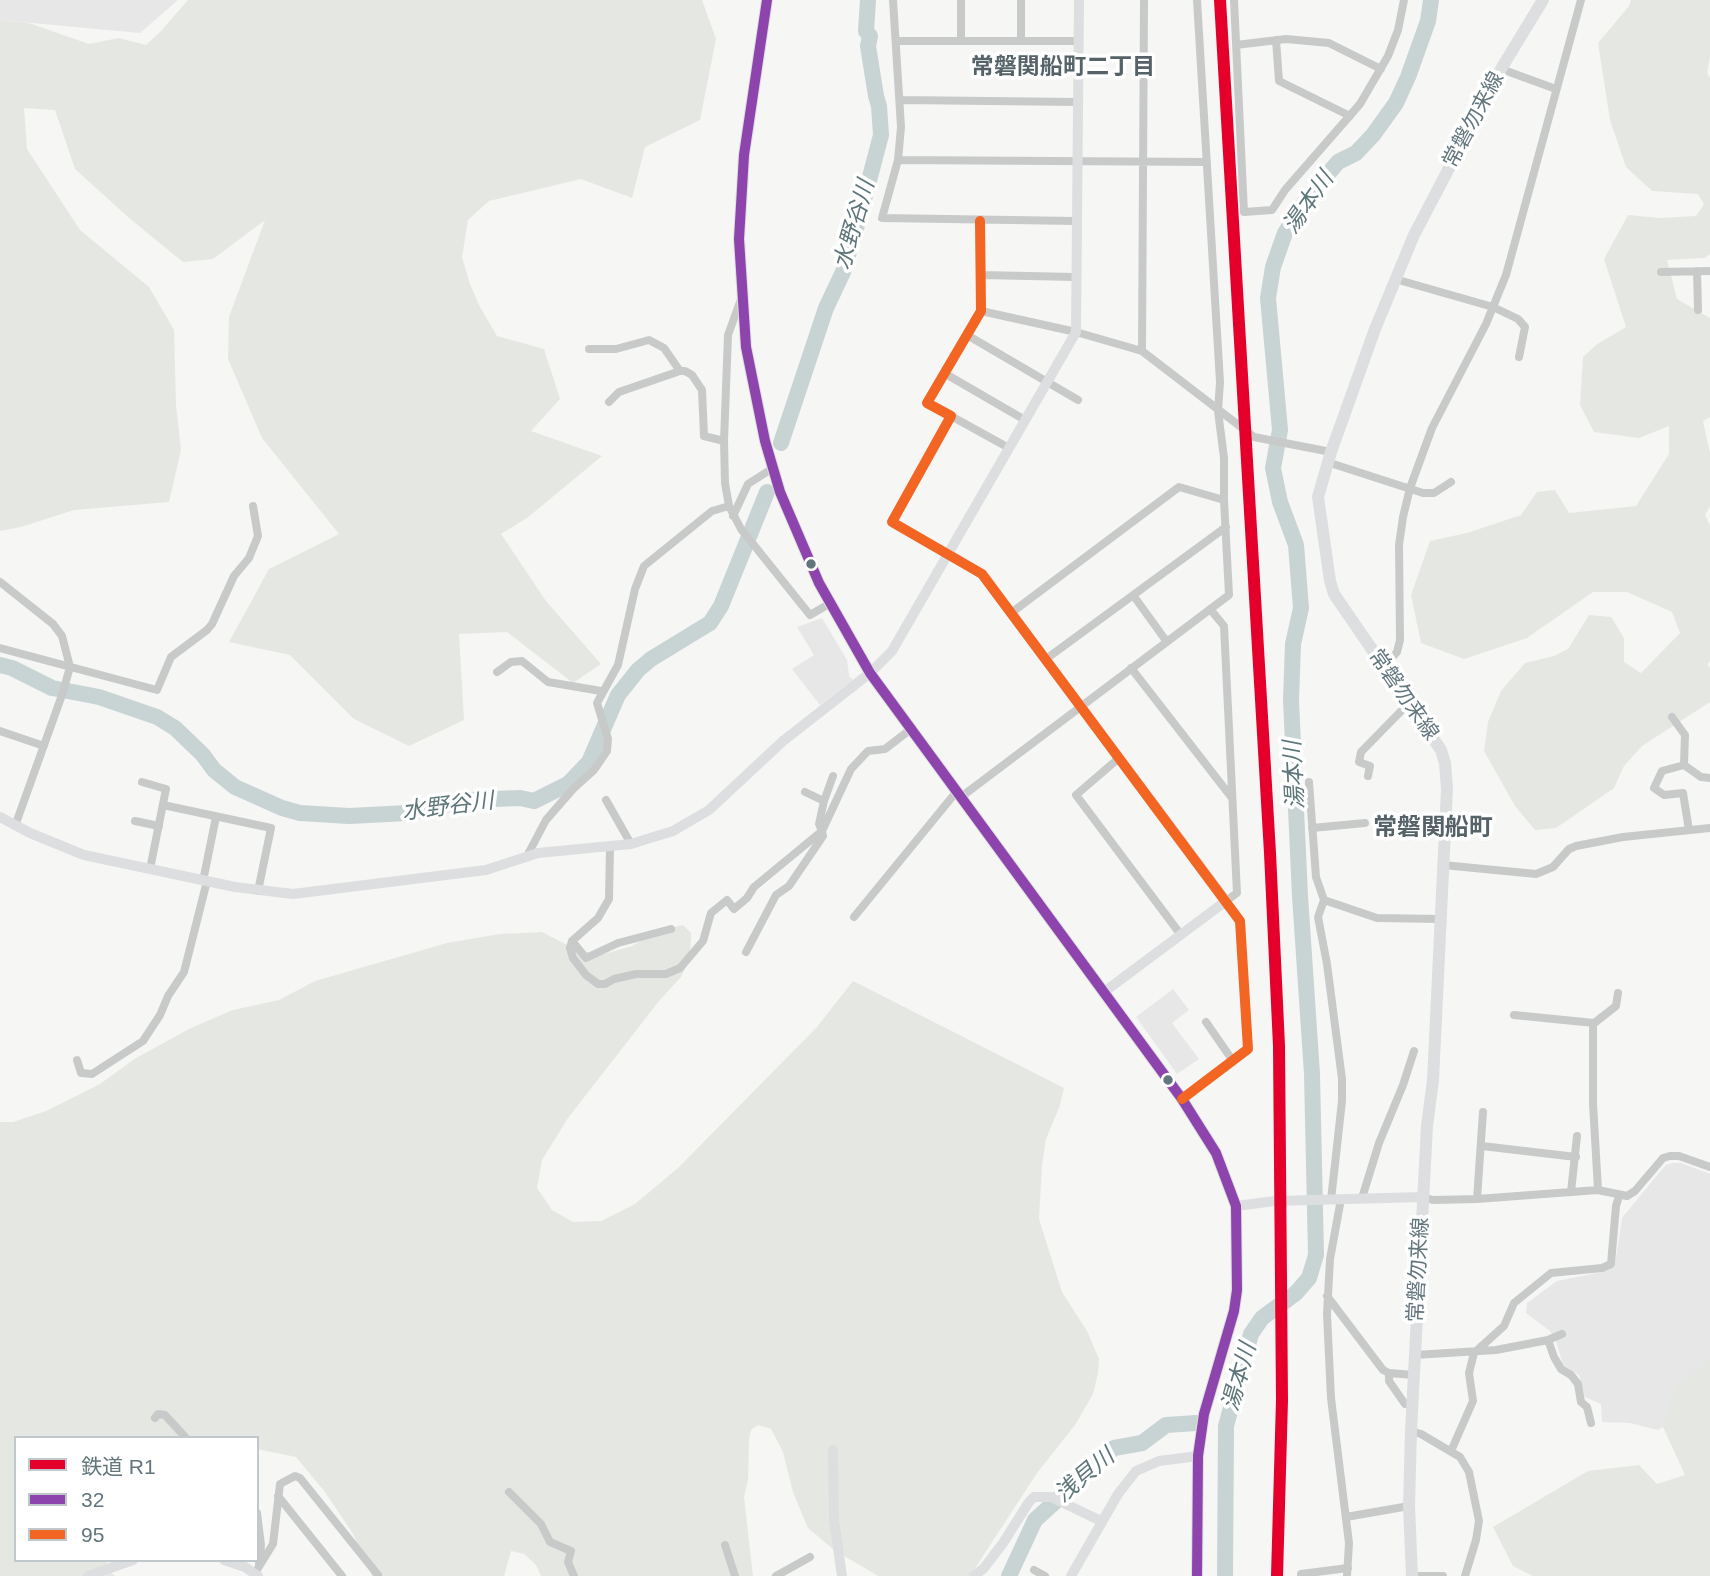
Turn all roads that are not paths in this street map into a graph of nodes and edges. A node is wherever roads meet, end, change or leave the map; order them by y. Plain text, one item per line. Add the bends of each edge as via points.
1 (767, 0) edge
2 (893, 0) edge
3 (961, 0) edge
4 (1021, 0) edge
5 (1079, 0) edge
6 (1144, 0) edge
7 (1197, 0) edge
8 (1234, 0) edge
9 (1404, 0) edge
10 (1543, 0) edge
11 (1581, 0) edge
12 (1276, 40) junction
13 (897, 41) junction
14 (961, 41) junction
15 (1021, 41) junction
16 (1079, 41) junction
17 (1237, 45) junction
18 (1501, 68) junction
19 (1381, 69) junction
20 (1556, 89) junction
21 (901, 100) junction
22 (1078, 102) junction
23 (1350, 116) junction
24 (898, 160) junction
25 (1078, 161) junction
26 (1144, 161) junction
27 (1207, 162) junction
28 (981, 221) junction
29 (1076, 221) junction
30 (1697, 271) junction
31 (1710, 271) edge
32 (1661, 272) dead end
33 (981, 275) junction
34 (1076, 277) junction
35 (1395, 279) junction
36 (742, 295) junction
37 (1493, 307) junction
38 (1698, 310) dead end
39 (981, 311) junction
40 (1076, 332) junction
41 (967, 335) junction
42 (589, 349) dead end
43 (1142, 351) junction
44 (1520, 357) dead end
45 (680, 371) junction
46 (944, 373) junction
47 (1047, 382) junction
48 (1078, 400) dead end
49 (609, 402) dead end
50 (1218, 411) junction
51 (951, 416) junction
52 (1026, 420) junction
53 (724, 441) junction
54 (1009, 449) junction
55 (1329, 457) junction
56 (773, 468) junction
57 (1451, 482) dead end
58 (1410, 488) junction
59 (1224, 500) junction
60 (253, 506) dead end
61 (729, 506) junction
62 (733, 516) junction
63 (1226, 527) junction
64 (948, 554) junction
65 (0, 582) edge
66 (1133, 595) junction
67 (829, 604) junction
68 (1209, 609) junction
69 (1011, 612) junction
70 (1167, 642) junction
71 (0, 648) edge
72 (1046, 659) junction
73 (69, 667) junction
74 (1384, 667) junction
75 (1131, 668) junction
76 (497, 672) dead end
77 (870, 673) junction
78 (601, 691) junction
79 (1409, 703) junction
80 (1081, 706) junction
81 (1672, 717) dead end
82 (911, 729) junction
83 (0, 731) edge
84 (44, 746) junction
85 (1119, 758) junction
86 (1684, 765) junction
87 (833, 776) dead end
88 (1368, 776) dead end
89 (1710, 778) edge
90 (142, 782) dead end
91 (1309, 782) dead end
92 (806, 792) dead end
93 (959, 794) junction
94 (1232, 797) junction
95 (606, 800) dead end
96 (824, 801) junction
97 (163, 805) junction
98 (0, 817) edge
99 (216, 817) junction
100 (135, 821) dead end
101 (1365, 823) dead end
102 (15, 826) junction
103 (159, 826) junction
104 (1312, 828) junction
105 (1710, 828) edge
106 (1689, 830) junction
107 (822, 831) junction
108 (631, 844) junction
109 (610, 848) junction
110 (527, 856) junction
111 (1443, 865) junction
112 (150, 869) junction
113 (205, 881) junction
114 (258, 891) junction
115 (1324, 900) junction
116 (1226, 901) junction
117 (854, 917) dead end
118 (1441, 919) junction
119 (671, 929) dead end
120 (1181, 935) junction
121 (572, 941) junction
122 (746, 952) dead end
123 (1104, 992) junction
124 (1618, 993) dead end
125 (1514, 1015) dead end
126 (1206, 1022) dead end
127 (1594, 1023) junction
128 (1413, 1051) dead end
129 (77, 1060) dead end
130 (1233, 1060) junction
131 (1182, 1099) junction
132 (1483, 1112) dead end
133 (1577, 1136) dead end
134 (1482, 1146) junction
135 (1576, 1157) junction
136 (1710, 1167) edge
137 (1598, 1190) junction
138 (1571, 1192) junction
139 (1619, 1196) junction
140 (1423, 1197) junction
141 (1362, 1198) junction
142 (1477, 1199) junction
143 (1333, 1200) junction
144 (1236, 1206) junction
145 (1327, 1296) junction
146 (1562, 1334) dead end
147 (1548, 1340) junction
148 (1474, 1353) junction
149 (1415, 1355) junction
150 (1389, 1373) junction
151 (1414, 1375) junction
152 (1413, 1405) junction
153 (155, 1418) dead end
154 (1591, 1423) dead end
155 (1411, 1430) junction
156 (184, 1436) edge
157 (833, 1450) dead end
158 (1451, 1451) junction
159 (1198, 1456) junction
160 (509, 1492) dead end
161 (278, 1496) junction
162 (1409, 1506) junction
163 (1346, 1517) junction
164 (1101, 1521) junction
165 (259, 1529) edge
166 (725, 1545) dead end
167 (810, 1558) dead end
168 (259, 1559) edge
169 (127, 1562) edge
170 (230, 1562) edge
171 (1034, 1570) dead end
172 (1347, 1572) edge
173 (257, 1573) edge
174 (378, 1575) edge
175 (1075, 1575) edge
176 (88, 1576) edge
177 (342, 1576) edge
178 (574, 1576) edge
179 (736, 1576) edge
180 (776, 1576) edge
181 (842, 1576) edge
182 (974, 1576) edge
183 (1045, 1576) edge
184 (1197, 1576) edge
185 (1301, 1576) edge
186 (1412, 1576) edge
187 (1443, 1576) edge
188 (1465, 1576) edge

1 - 36 main road via 741,191
2 - 13 street
3 - 14 street
4 - 15 street
5 - 16 street
6 - 26 street
7 - 27 street
8 - 17 street
9 - 19 street via 1398,30
10 - 18 main road, 常磐勿来線
11 - 20 street
12 - 17 street
12 - 19 street via 1329,43
12 - 23 street via 1279,81
13 - 14 street
13 - 21 street
14 - 15 street
15 - 16 street
16 - 22 street
17 - 23 street via 1244,212 1272,210
18 - 20 street
18 - 35 main road, 常磐勿来線
19 - 23 street
20 - 37 street via 1514,249
21 - 22 street
21 - 24 street
22 - 25 street
24 - 25 street
24 - 28 street via 882,218
25 - 26 street
25 - 29 street
26 - 27 street
26 - 43 street
27 - 50 street
28 - 29 street
28 - 33 street
29 - 34 street
30 - 31 street
30 - 32 street
30 - 38 street
33 - 34 street
33 - 39 street
34 - 40 street
35 - 37 street
35 - 55 main road, 常磐勿来線
36 - 53 street via 728,335
36 - 56 main road via 751,373
37 - 44 street via 1523,323
37 - 58 street via 1432,428
39 - 40 street
39 - 41 street
40 - 43 street
40 - 47 street
41 - 46 street
41 - 47 street
42 - 45 street via 616,349 649,340 664,348
43 - 50 street
45 - 49 street via 619,393
45 - 53 street via 692,375 702,390 704,436
46 - 51 street via 927,403
46 - 52 street
47 - 48 street
47 - 52 street
50 - 55 street via 1261,439
50 - 59 street
51 - 54 street
51 - 64 street via 892,522
52 - 54 street
53 - 61 street
54 - 64 street
55 - 58 street
55 - 74 main road, 常磐勿来線 via 1318,508 1330,581
56 - 62 street via 748,484
56 - 67 main road
57 - 58 street via 1434,493
58 - 74 street via 1399,545 1400,640 1397,652
59 - 63 street
59 - 69 street via 1180,487
60 - 73 street via 258,536 252,551 234,576 212,624 171,657 157,690
61 - 62 street
61 - 78 street via 712,511 644,566 618,665
62 - 67 street via 810,615
63 - 66 street
63 - 68 street via 1229,595
64 - 69 street via 982,574
64 - 77 street via 892,651
65 - 73 street via 53,624 62,636
66 - 70 street
66 - 72 street
67 - 77 main road
68 - 70 street
68 - 94 street via 1224,626
69 - 72 street
70 - 75 street
71 - 73 street
72 - 80 street
73 - 84 street
74 - 79 main road, 常磐勿来線
75 - 80 street
75 - 94 street
76 - 78 street via 511,662 522,661 548,682
77 - 82 main road
77 - 108 street via 783,741 709,810 673,831
78 - 110 street via 597,703 608,745 603,758 546,820
79 - 88 street via 1361,752 1359,762 1370,766
79 - 111 main road, 常磐勿来線 via 1444,757
80 - 85 street
80 - 93 street
81 - 86 street via 1685,735
82 - 93 main road
82 - 107 street via 885,749 868,751 860,758
83 - 84 street
84 - 102 street
85 - 116 street
85 - 120 street via 1076,795
86 - 89 street
86 - 106 street via 1661,771 1654,789 1664,795 1683,793
87 - 96 street
90 - 97 street via 166,789
91 - 104 street
92 - 96 street
93 - 117 street
93 - 123 main road
94 - 116 street via 1237,893
95 - 108 street
96 - 107 street
97 - 99 street
97 - 103 street
98 - 102 street
99 - 113 street
99 - 114 street via 271,828
100 - 103 street
101 - 104 street
102 - 112 street via 84,855
103 - 112 street
104 - 115 street via 1316,877
105 - 106 street
106 - 111 street via 1576,846 1553,867 1536,874
107 - 121 street via 734,909 727,900 710,913 700,947 672,972 636,974 598,984 573,958
107 - 122 street via 824,836 789,886 776,895
108 - 109 street
109 - 110 street
109 - 121 street via 610,899 598,918
110 - 114 street via 486,870 315,892
111 - 118 main road, 常磐勿来線
112 - 113 street
113 - 114 street
113 - 129 street via 184,972 143,1041 92,1074 80,1073
115 - 118 street via 1377,918
115 - 143 street via 1318,917 1342,1079
116 - 120 street
116 - 130 street via 1240,921 1248,1049
118 - 140 main road, 常磐勿来線
119 - 121 street via 618,943 586,958
120 - 123 street
123 - 131 main road
124 - 127 street via 1616,1006
125 - 127 street
126 - 130 street
127 - 137 street
128 - 141 street
130 - 131 street
131 - 144 main road via 1216,1153
132 - 134 street
133 - 135 street
134 - 135 street
134 - 142 street
135 - 138 street
136 - 139 street via 1679,1156 1663,1158 1632,1195
137 - 138 street
137 - 139 street
138 - 142 street
139 - 148 street via 1611,1264 1551,1273 1514,1303 1504,1326
140 - 141 street
140 - 142 street
140 - 149 main road, 常磐勿来線
141 - 143 street
143 - 144 street
143 - 145 street
144 - 159 main road via 1234,1311 1204,1414
145 - 150 street
145 - 163 street via 1331,1398
146 - 147 street
147 - 148 street
147 - 154 street via 1561,1369 1578,1384
148 - 149 street
148 - 158 street via 1469,1373 1473,1401
149 - 151 main road, 常磐勿来線
150 - 151 street
150 - 152 street via 1388,1381 1405,1404
151 - 152 main road, 常磐勿来線
152 - 155 main road, 常磐勿来線
153 - 156 street via 164,1415
155 - 158 street
155 - 162 main road, 常磐勿来線
157 - 181 street via 834,1520
158 - 188 street via 1469,1472 1478,1514
159 - 164 street via 1158,1461 1136,1471
159 - 184 main road
160 - 178 street via 541,1524 550,1542 570,1551 568,1562
161 - 173 street via 273,1544
161 - 174 street via 284,1480 300,1478
161 - 177 street
162 - 163 street
162 - 186 main road, 常磐勿来線
163 - 172 street
164 - 175 street
164 - 182 street via 1040,1495 1029,1502 1003,1544
165 - 168 street
166 - 179 street
167 - 180 street
169 - 176 street
170 - 173 street
171 - 183 street
172 - 185 street
186 - 187 street

